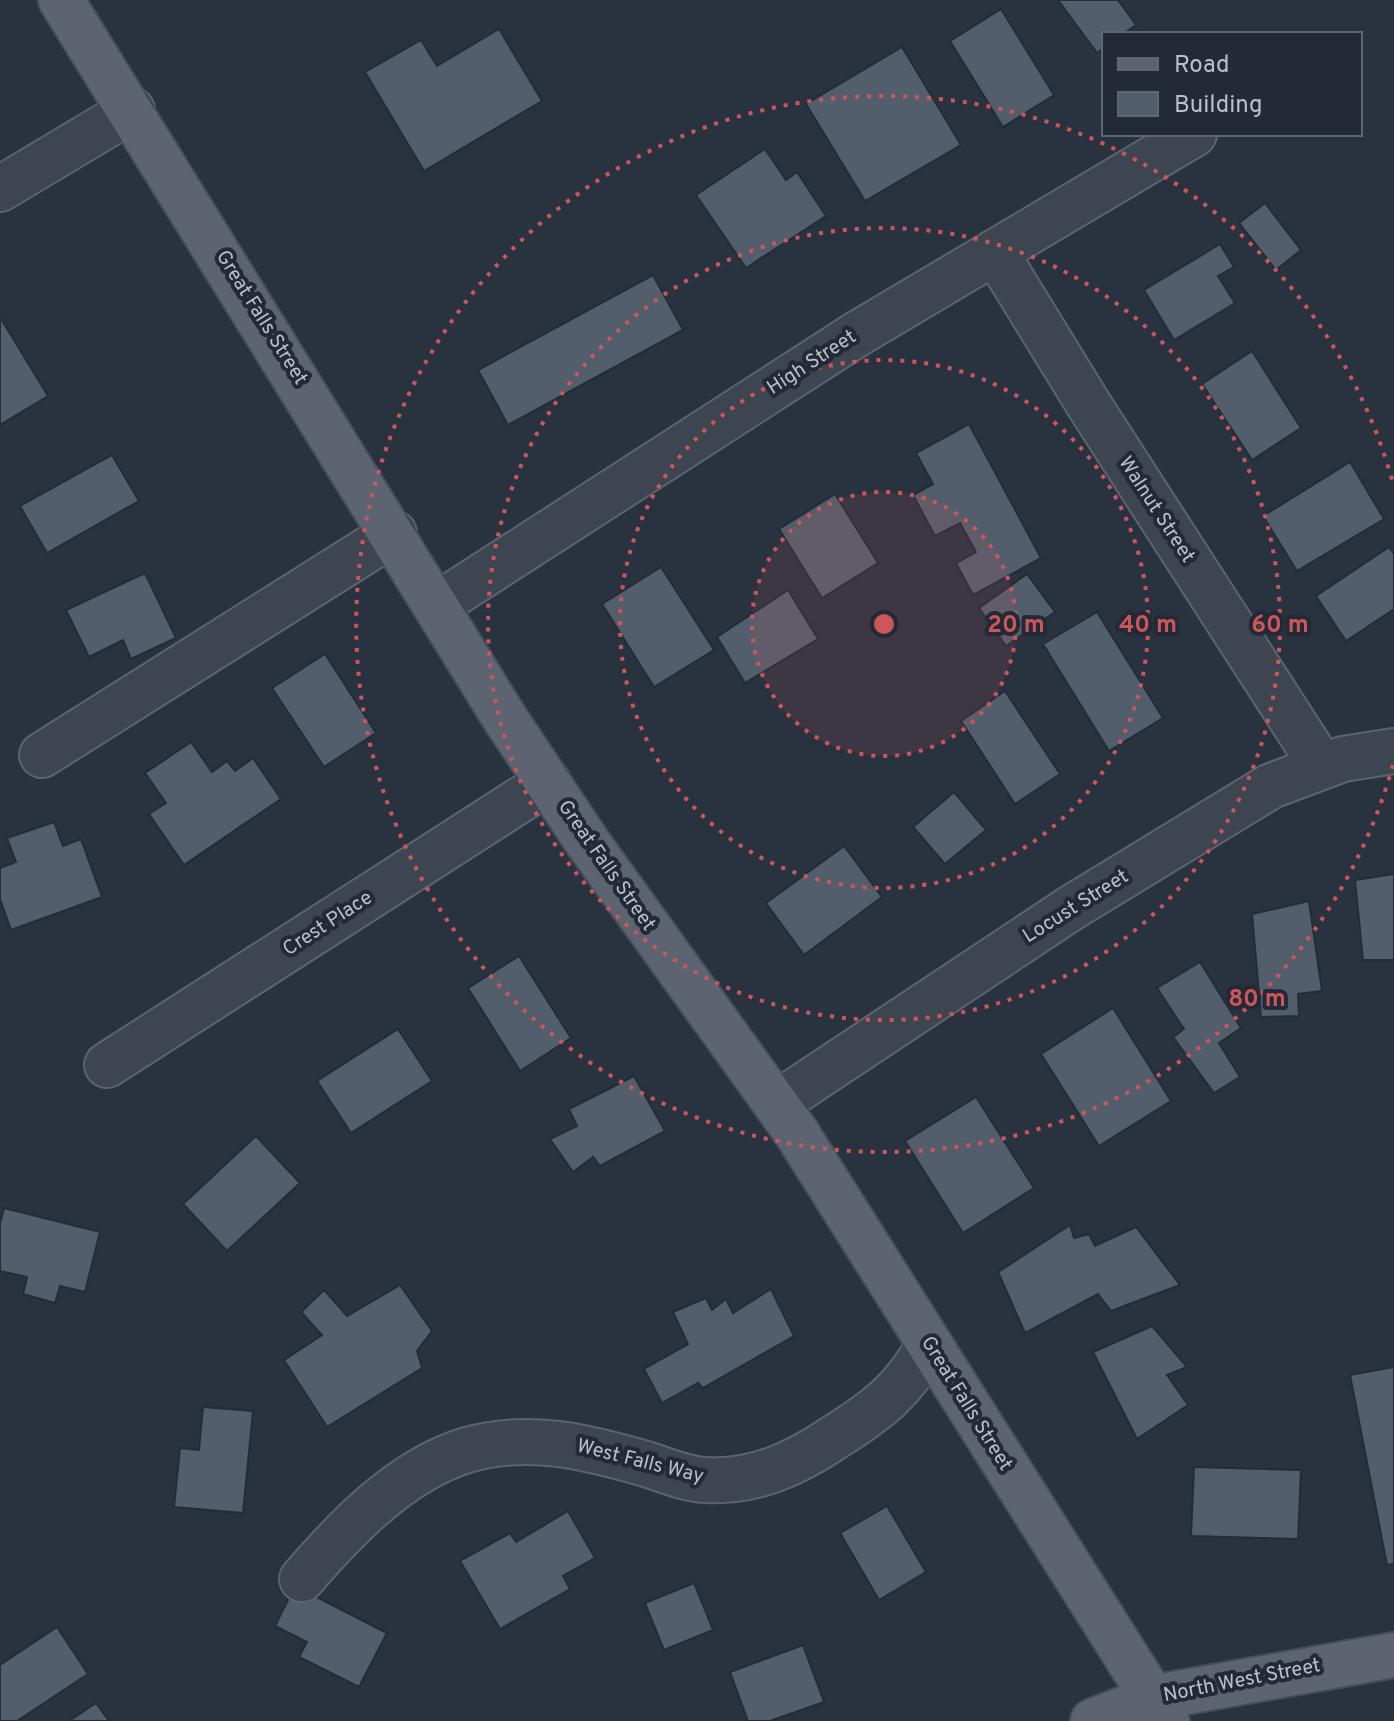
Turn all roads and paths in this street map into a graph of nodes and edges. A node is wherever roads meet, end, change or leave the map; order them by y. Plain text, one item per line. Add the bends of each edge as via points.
1 (61, 0) edge
2 (132, 110) junction
3 (1191, 136) edge
4 (0, 189) edge
5 (995, 252) junction
6 (394, 533) junction
7 (437, 605) junction
8 (1394, 751) edge
9 (42, 755) dead end
10 (1321, 765) junction
11 (548, 782) junction
12 (107, 1065) dead end
13 (776, 1104) junction
14 (929, 1345) junction
15 (302, 1579) dead end
16 (1394, 1655) edge
17 (1160, 1710) edge
18 (1093, 1721) edge

1 - 2 main road, Great Falls Street
2 - 4 street
2 - 6 main road, Great Falls Street
3 - 5 street, High Street
5 - 7 street, High Street via 857,334
5 - 10 street, Walnut Street
6 - 7 main road, Great Falls Street
6 - 9 street
7 - 11 main road, Great Falls Street
8 - 10 street, Locust Street
10 - 13 street, Locust Street via 1271,786 1071,908
11 - 12 street, Crest Place
11 - 13 main road, Great Falls Street
13 - 14 main road, Great Falls Street
14 - 15 street, West Falls Way via 913,1374 883,1406 778,1470 702,1480 555,1442 520,1441 468,1450 419,1469 334,1542
14 - 17 main road, Great Falls Street
16 - 17 main road, North West Street
17 - 18 main road, North West Street

